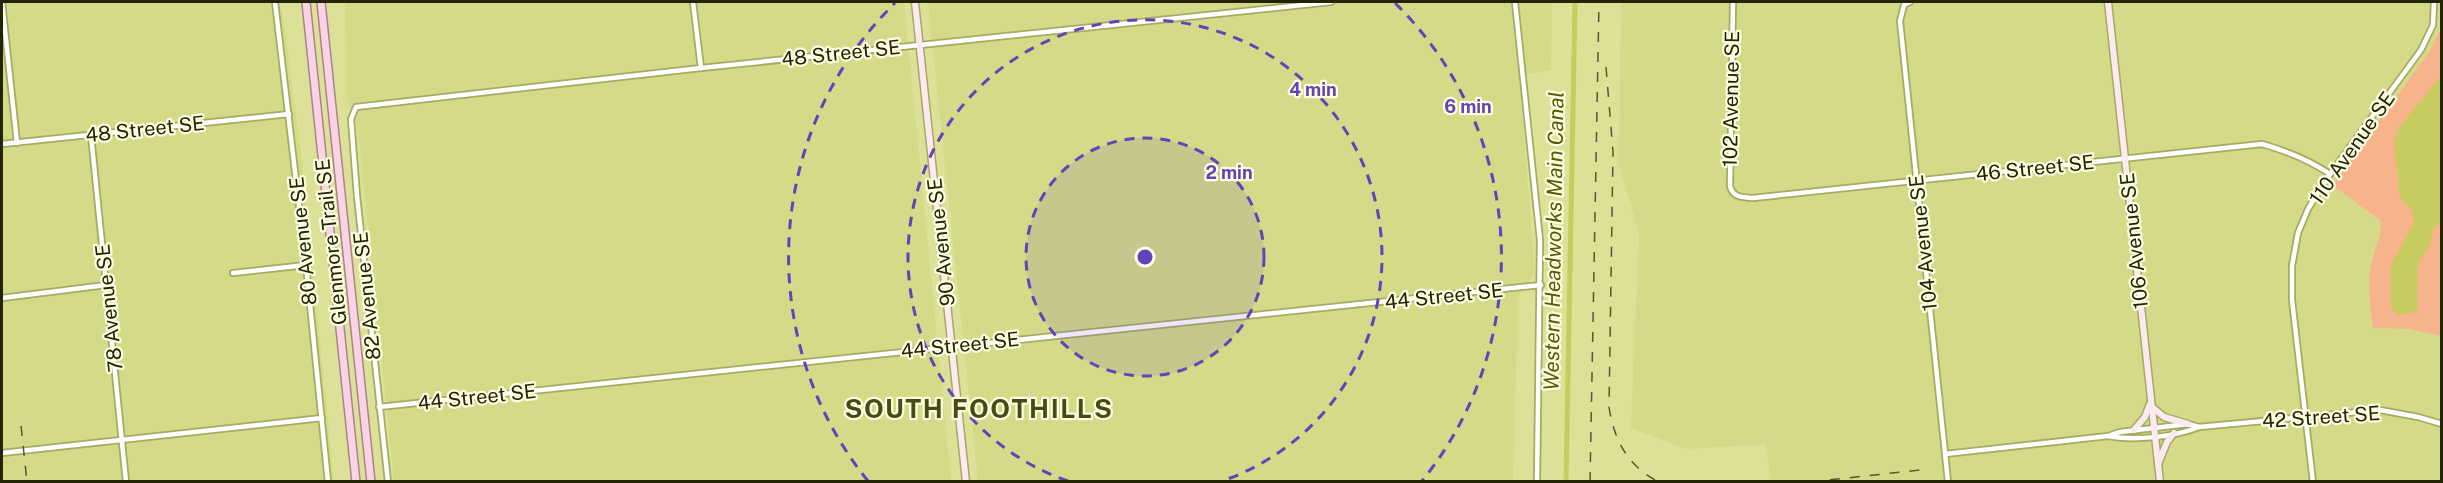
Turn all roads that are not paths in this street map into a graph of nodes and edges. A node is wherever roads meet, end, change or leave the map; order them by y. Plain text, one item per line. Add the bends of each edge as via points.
1 (2, 2) edge
2 (275, 2) edge
3 (306, 2) edge
4 (322, 2) edge
5 (693, 2) edge
6 (915, 2) edge
7 (1331, 2) edge
8 (1515, 2) edge
9 (1733, 2) edge
10 (1910, 2) edge
11 (2108, 2) edge
12 (2434, 2) edge
13 (920, 45) junction
14 (701, 68) junction
15 (353, 110) joint
16 (290, 114) junction
17 (91, 135) junction
18 (17, 143) junction
19 (2, 144) edge
20 (2125, 159) junction
21 (2330, 174) junction
22 (1916, 181) junction
23 (1734, 195) joint
24 (306, 265) junction
25 (233, 273) dead end
26 (106, 285) junction
27 (1541, 285) junction
28 (2, 298) edge
29 (952, 346) junction
30 (2151, 404) junction
31 (379, 407) junction
32 (2305, 417) junction
33 (322, 418) junction
34 (2188, 424) junction
35 (2442, 424) edge
36 (2199, 427) junction
37 (2134, 430) junction
38 (2154, 432) junction
39 (2174, 434) junction
40 (2108, 436) junction
41 (122, 440) junction
42 (2, 453) edge
43 (1945, 454) junction
44 (2158, 465) junction
45 (126, 482) edge
46 (328, 482) edge
47 (356, 482) edge
48 (371, 482) edge
49 (388, 482) edge
50 (966, 482) edge
51 (1538, 482) edge
52 (1948, 482) edge
53 (2160, 482) edge
54 (2313, 482) edge

1 - 18 street
2 - 16 street, 80 Avenue SE
3 - 47 main road, Glenmore Trail SE
4 - 48 main road, Glenmore Trail SE
5 - 14 street
6 - 13 street, 90 Avenue SE
7 - 13 street, 48 Street SE
8 - 27 street via 1540,240
9 - 23 street, 102 Avenue SE via 1729,163
10 - 22 street, 104 Avenue SE via 1904,5 1900,21
11 - 20 street, 106 Avenue SE
12 - 21 street, 110 Avenue SE via 2433,26 2421,50
13 - 14 street, 48 Street SE
13 - 29 street, 90 Avenue SE
14 - 15 street, 48 Street SE via 360,105
15 - 31 street, 82 Avenue SE via 357,196
16 - 17 street, 48 Street SE
16 - 24 street, 80 Avenue SE
17 - 18 street, 48 Street SE
17 - 26 street, 78 Avenue SE
18 - 19 street, 48 Street SE
20 - 21 street, 46 Street SE via 2262,144 2286,150
20 - 22 street, 46 Street SE
20 - 30 street, 106 Avenue SE
21 - 32 street, 110 Avenue SE via 2298,233 2292,266
22 - 23 street, 46 Street SE via 1753,198
22 - 43 street, 104 Avenue SE
24 - 25 street
24 - 33 street, 80 Avenue SE
26 - 28 street
26 - 41 street, 78 Avenue SE
27 - 29 street, 44 Street SE
27 - 51 street
29 - 31 street, 44 Street SE
29 - 50 street, 90 Avenue SE
30 - 34 street via 2164,417
30 - 37 street
30 - 38 street, 106 Avenue SE
31 - 49 street, 82 Avenue SE
32 - 35 street, 42 Street SE via 2380,411
32 - 36 street, 42 Street SE
32 - 54 street, 110 Avenue SE
33 - 41 street
33 - 46 street, 80 Avenue SE
34 - 36 street, 42 Street SE
34 - 38 street, 42 Street SE
36 - 39 street, 42 Street SE
37 - 38 street, 42 Street SE
37 - 40 street, 42 Street SE
38 - 39 street, 42 Street SE
38 - 40 street, 42 Street SE via 2123,439
38 - 44 street, 106 Avenue SE
39 - 44 street
40 - 43 street, 42 Street SE
41 - 42 street
41 - 45 street, 78 Avenue SE
43 - 52 street, 104 Avenue SE
44 - 53 street, 106 Avenue SE

